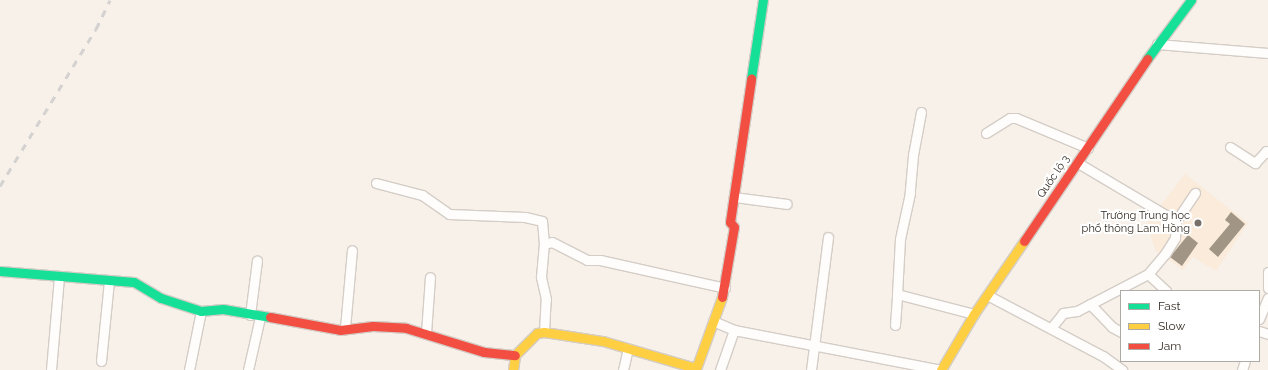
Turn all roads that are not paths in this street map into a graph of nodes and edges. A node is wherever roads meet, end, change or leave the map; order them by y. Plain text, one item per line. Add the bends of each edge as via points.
1 (763, 0) edge
2 (1191, 0) edge
3 (1157, 44) junction
4 (1268, 53) edge
5 (921, 112) dead end
6 (986, 133) dead end
7 (1230, 147) dead end
8 (1088, 148) junction
9 (1268, 153) edge
10 (1078, 163) junction
11 (376, 184) dead end
12 (1195, 193) dead end
13 (734, 197) junction
14 (787, 204) dead end
15 (1176, 221) junction
16 (828, 237) dead end
17 (544, 244) junction
18 (352, 250) dead end
19 (257, 260) dead end
20 (0, 271) edge
21 (1268, 272) edge
22 (1148, 274) junction
23 (430, 276) dead end
24 (59, 277) junction
25 (109, 281) junction
26 (724, 288) junction
27 (1268, 288) edge
28 (1165, 290) edge
29 (897, 294) junction
30 (989, 296) junction
31 (1268, 298) edge
32 (1090, 304) junction
33 (201, 311) junction
34 (974, 314) junction
35 (250, 315) junction
36 (260, 316) junction
37 (1260, 317) edge
38 (713, 321) junction
39 (895, 325) dead end
40 (345, 328) junction
41 (1051, 328) junction
42 (734, 330) junction
43 (1120, 331) edge
44 (544, 332) junction
45 (426, 333) junction
46 (814, 345) junction
47 (628, 349) junction
48 (515, 355) junction
49 (100, 361) dead end
50 (692, 368) edge
51 (51, 370) edge
52 (189, 370) edge
53 (248, 370) edge
54 (513, 370) edge
55 (623, 370) edge
56 (720, 370) edge
57 (812, 370) edge
58 (941, 370) edge
59 (1122, 370) edge

1 - 13 main road
2 - 3 main road, Quốc lộ 3
3 - 4 street
3 - 8 main road, Quốc lộ 3
5 - 29 street via 913,155 910,194 900,239
6 - 8 street via 1010,118 1016,118
7 - 9 street via 1255,163 1266,151
8 - 10 main road, Quốc lộ 3
10 - 15 street
10 - 30 main road, Quốc lộ 3
11 - 17 street via 422,195 449,214 526,217 542,222
12 - 15 street
13 - 14 street
13 - 26 main road via 730,222 734,227
15 - 22 street via 1176,238
16 - 46 street
17 - 26 street via 552,242 587,260 600,260
17 - 44 street via 541,277 546,299
18 - 40 street
19 - 35 street
20 - 24 main road
21 - 27 street
22 - 28 street
22 - 32 street
23 - 45 street
24 - 25 main road
24 - 51 street
25 - 33 main road via 134,282 161,298
25 - 49 street
26 - 38 main road
29 - 34 street
29 - 39 street
30 - 34 main road, Quốc lộ 3
30 - 41 street
31 - 37 street
32 - 41 street via 1077,311 1063,313
32 - 43 street via 1112,327
33 - 35 main road via 223,309
33 - 52 street
34 - 58 main road, Quốc lộ 3
35 - 36 main road
36 - 40 main road via 340,330
36 - 53 street
38 - 42 street
38 - 50 main road via 697,366
40 - 45 main road via 406,328
41 - 59 street via 1103,356
42 - 46 street
42 - 56 street
44 - 47 main road via 603,341
44 - 48 main road via 537,333
45 - 48 main road via 484,352
46 - 57 street
46 - 58 street
47 - 50 main road via 668,358
47 - 55 street
48 - 54 main road

